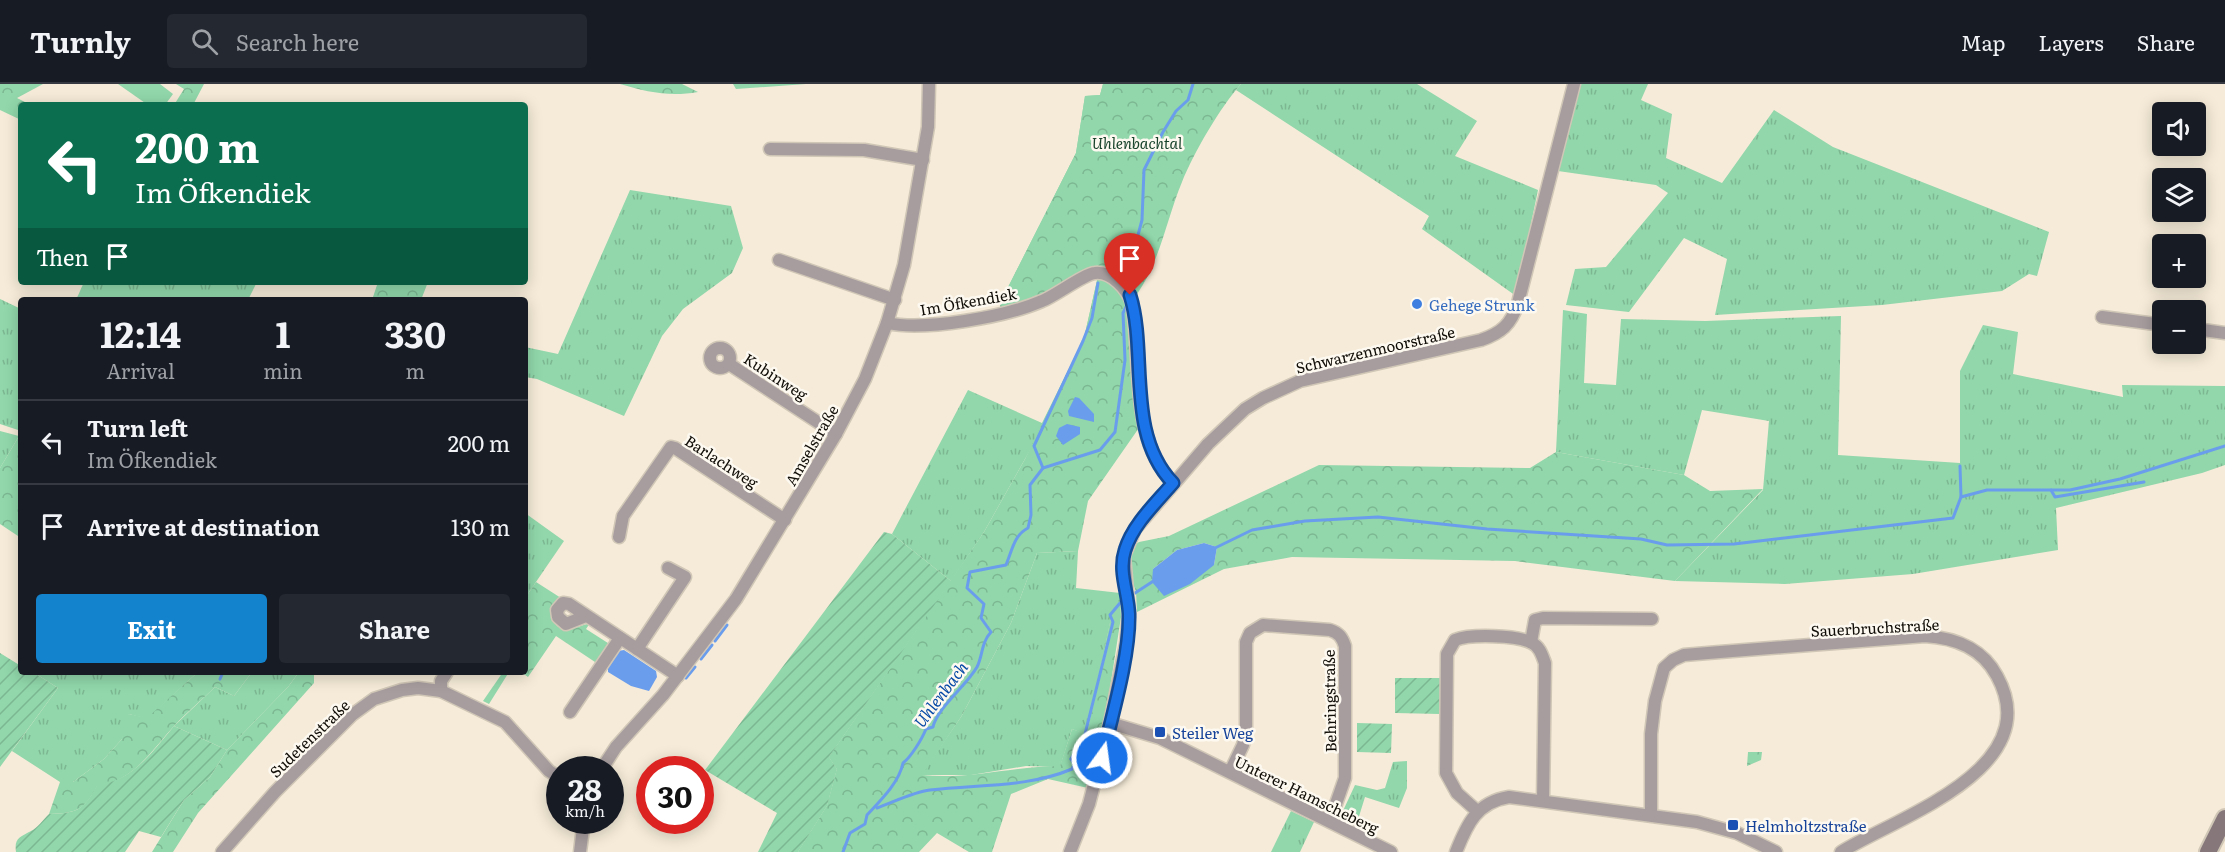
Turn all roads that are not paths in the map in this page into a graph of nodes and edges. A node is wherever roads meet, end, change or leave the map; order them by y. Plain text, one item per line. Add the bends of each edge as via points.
1 (929, 84) edge
2 (1574, 84) edge
3 (770, 149) dead end
4 (923, 160) junction
5 (779, 261) dead end
6 (895, 300) junction
7 (2102, 317) dead end
8 (887, 323) junction
9 (2152, 324) edge
10 (2206, 330) edge
11 (2225, 333) edge
12 (729, 364) dead end
13 (836, 434) junction
14 (1173, 483) junction
15 (785, 520) junction
16 (619, 537) dead end
17 (668, 568) dead end
18 (586, 616) dead end
19 (1652, 619) dead end
20 (620, 638) junction
21 (1531, 642) junction
22 (638, 649) junction
23 (445, 675) edge
24 (678, 676) junction
25 (441, 691) junction
26 (570, 712) dead end
27 (1110, 723) junction
28 (611, 756) edge
29 (546, 768) edge
30 (1230, 772) junction
31 (1543, 801) junction
32 (1477, 811) junction
33 (1651, 815) junction
34 (2225, 818) edge
35 (1330, 821) junction
36 (583, 834) edge
37 (222, 852) edge
38 (581, 852) edge
39 (1070, 852) edge
40 (1391, 852) edge
41 (1456, 852) edge
42 (1776, 852) edge
43 (1841, 852) edge
44 (2208, 852) edge

1 - 4 street, Amselstraße
2 - 14 street, Schwarzenmoorstraße via 1518,303 1504,330 1481,340 1300,381 1277,391 1228,424
3 - 4 street via 864,150
4 - 6 street, Amselstraße
5 - 6 street
6 - 8 street, Amselstraße
7 - 9 street
8 - 13 street, Amselstraße via 865,379
8 - 14 street, Im Öfkendiek via 925,325 985,317 1041,302 1089,274 1110,277 1125,289 1132,303 1142,413 1154,451
10 - 11 street
12 - 13 street, Kubinweg
13 - 15 street, Amselstraße
14 - 27 street, Schwarzenmoorstraße via 1135,529 1125,551 1129,613
15 - 16 street, Barlachweg via 670,447 623,516
15 - 24 street, Amselstraße via 736,599
17 - 22 street via 685,577
18 - 20 street
19 - 21 street via 1543,618 1532,625
20 - 22 street
20 - 26 street
21 - 31 street via 1545,663
21 - 32 street via 1466,636 1455,640 1447,654 1446,773 1457,793
22 - 24 street
23 - 25 street
24 - 28 street, Amselstraße
25 - 29 street, Sudetenstraße via 505,722
25 - 37 street, Sudetenstraße via 402,690 364,706 281,785
27 - 30 street, Unterer Hamscheberg via 1160,738
27 - 39 street, Schwarzenmoorstraße via 1089,804
30 - 35 street, Unterer Hamscheberg
30 - 35 street, Behringstraße via 1243,745 1246,642 1250,633 1263,625 1337,633 1345,646 1345,777
31 - 32 street via 1509,797
31 - 33 street
32 - 41 street
33 - 42 street via 1715,826
33 - 43 street, Sauerbruchstraße via 1655,701 1664,669 1673,660 1708,653 1926,636 1951,638 1975,651 1989,663 2005,693 2005,722 1988,760 1956,789
34 - 44 main road
35 - 40 street, Unterer Hamscheberg
36 - 38 street

